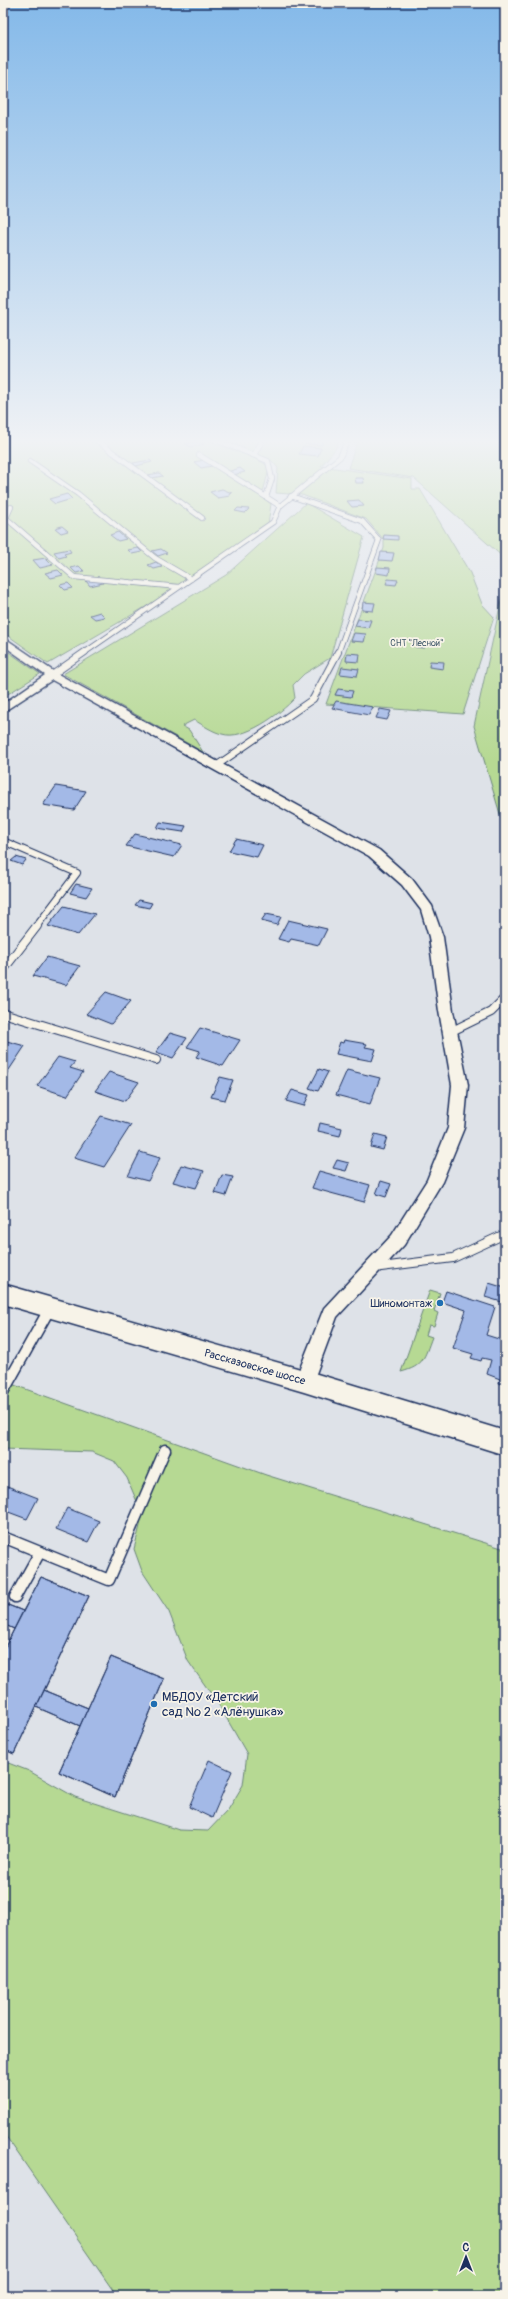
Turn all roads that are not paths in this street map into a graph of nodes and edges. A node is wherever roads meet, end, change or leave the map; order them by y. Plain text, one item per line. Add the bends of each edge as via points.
1 (39, 546) edge
2 (141, 546) edge
3 (238, 546) edge
4 (376, 546) edge
5 (191, 579) junction
6 (179, 587) junction
7 (3, 640) edge
8 (52, 675) junction
9 (3, 709) edge
10 (216, 766) junction
11 (3, 841) edge
12 (3, 970) edge
13 (505, 998) edge
14 (3, 1013) edge
15 (450, 1032) junction
16 (156, 1060) dead end
17 (505, 1234) edge
18 (372, 1268) junction
19 (3, 1294) edge
20 (50, 1308) junction
21 (304, 1381) junction
22 (3, 1392) edge
23 (505, 1443) edge
24 (165, 1450) dead end
25 (3, 1537) edge
26 (40, 1552) junction
27 (15, 1597) dead end

1 - 6 lane via 74,577
2 - 5 lane via 155,558
3 - 5 lane
4 - 10 lane via 334,663 313,699
5 - 6 lane
6 - 8 lane
7 - 8 street
8 - 9 street
8 - 10 street
10 - 15 street via 374,853 407,882 427,909 436,937
11 - 12 lane via 77,873
13 - 15 lane via 491,1012
14 - 16 lane
15 - 18 street via 460,1085 456,1128 434,1182 398,1240
17 - 18 lane via 453,1258
18 - 21 street via 330,1313
19 - 20 main road, Рассказовское шоссе
20 - 21 main road, Рассказовское шоссе
20 - 22 lane
21 - 23 main road, Рассказовское шоссе
24 - 26 lane via 109,1580
25 - 26 lane
26 - 27 lane

